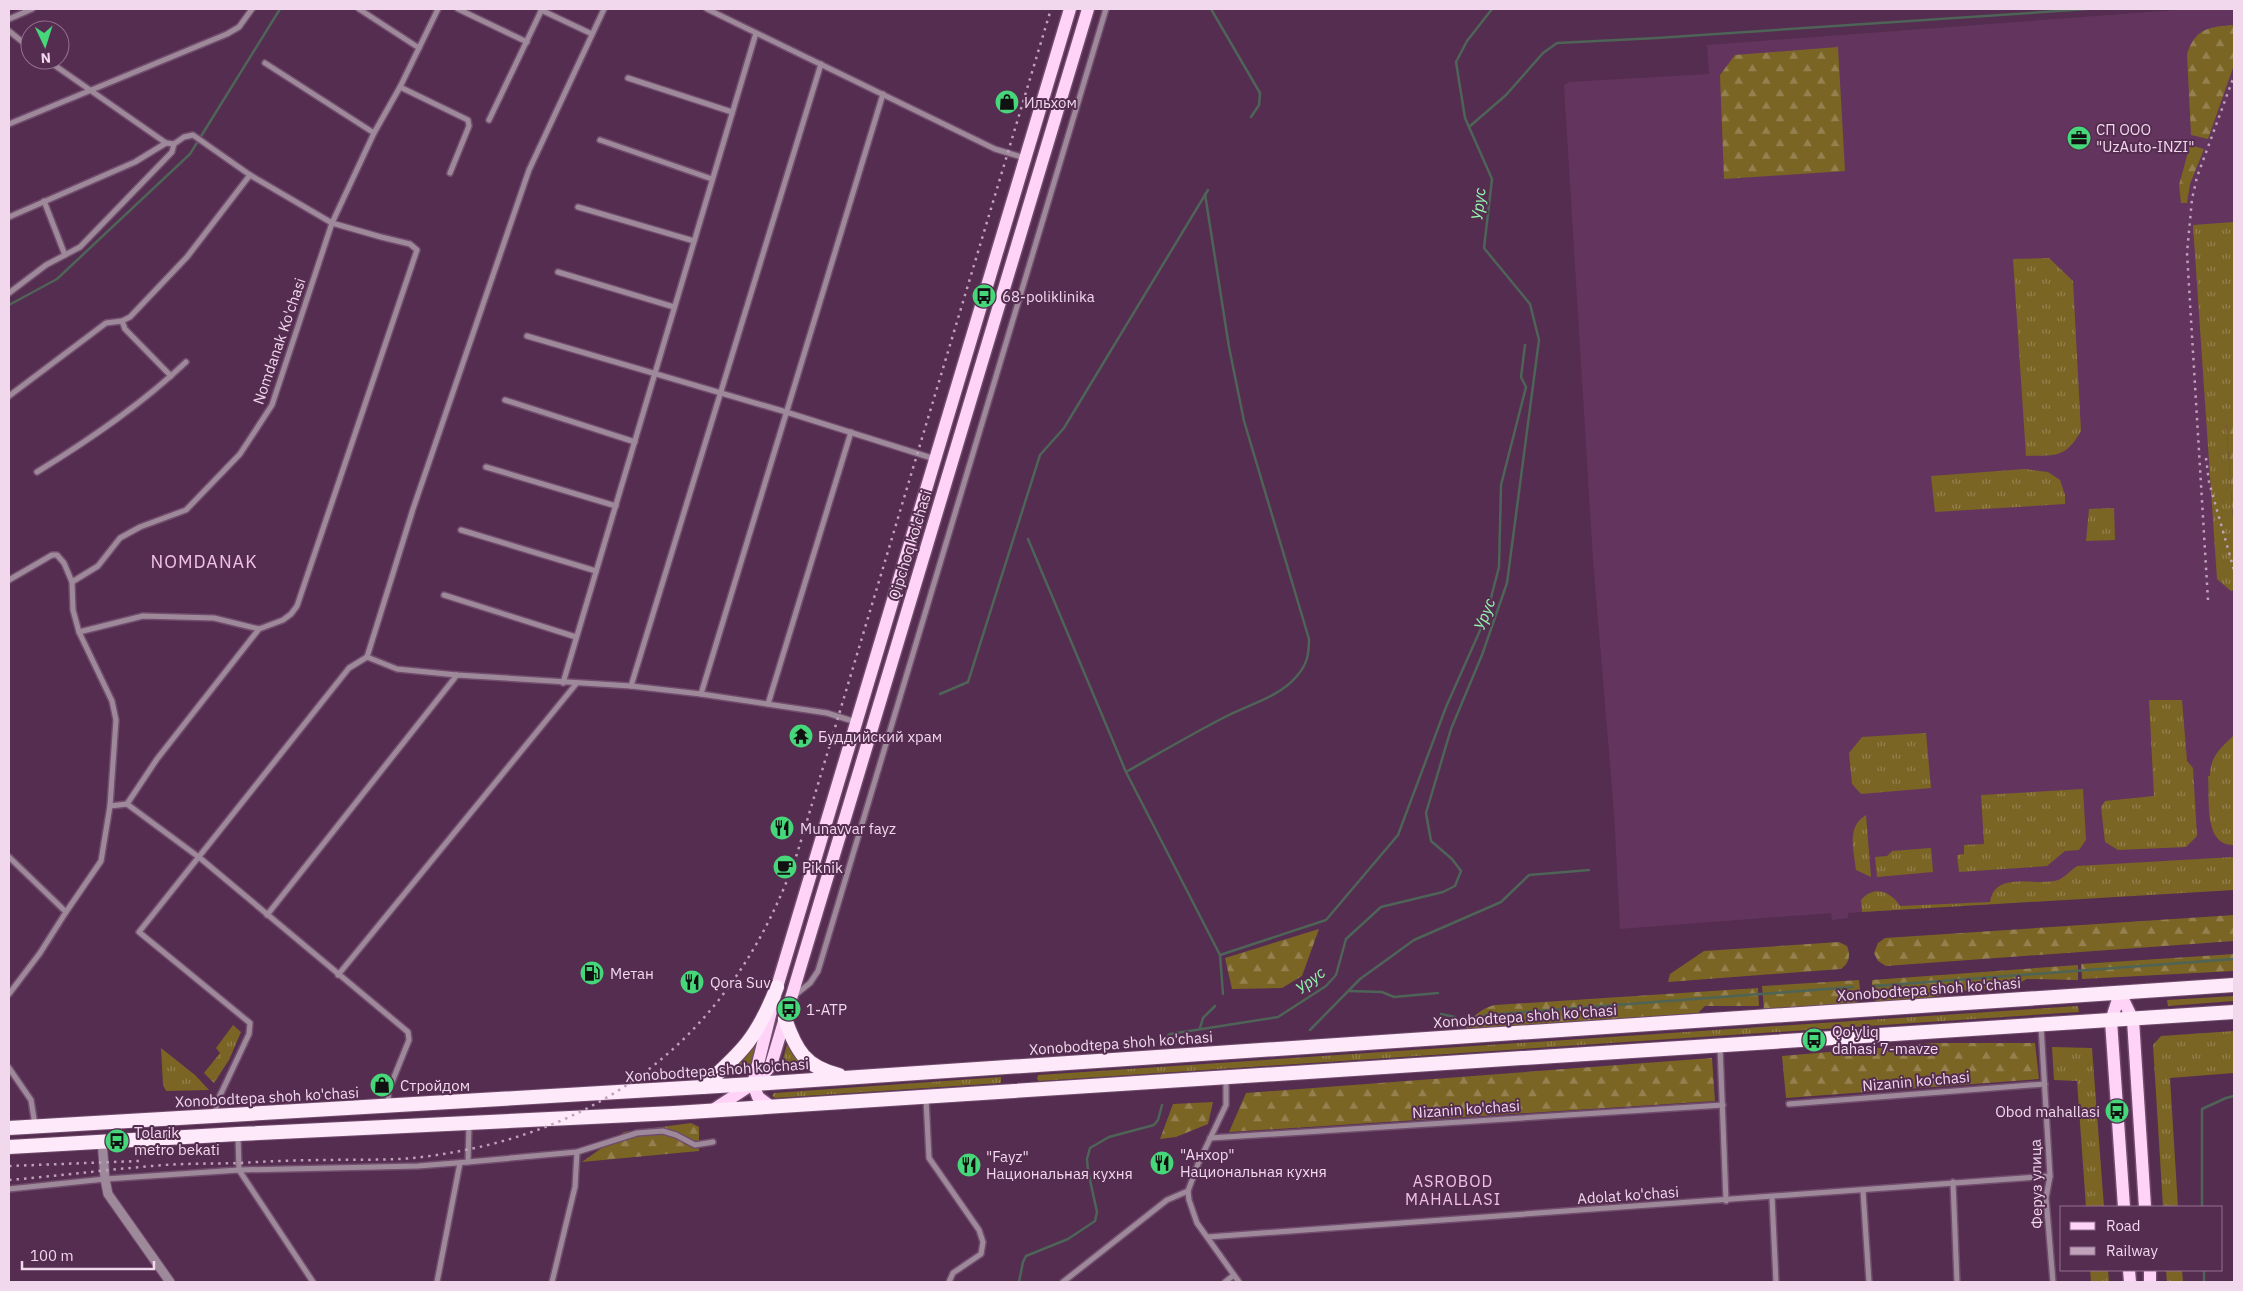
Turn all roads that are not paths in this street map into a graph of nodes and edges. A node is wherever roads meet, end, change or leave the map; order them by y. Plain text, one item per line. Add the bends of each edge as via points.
1 (32, 9) edge
2 (252, 9) edge
3 (358, 9) edge
4 (438, 9) edge
5 (458, 9) edge
6 (604, 9) edge
7 (706, 9) edge
8 (1070, 9) edge
9 (1088, 9) edge
10 (1106, 9) edge
11 (542, 10) edge
12 (9, 19) edge
13 (9, 31) edge
14 (756, 33) junction
15 (592, 34) junction
16 (20, 40) edge
17 (527, 42) junction
18 (419, 48) junction
19 (265, 62) dead end
20 (821, 64) junction
21 (61, 70) edge
22 (628, 78) dead end
23 (400, 87) junction
24 (88, 90) junction
25 (884, 94) junction
26 (732, 112) junction
27 (489, 120) dead end
28 (9, 124) edge
29 (374, 133) junction
30 (600, 140) dead end
31 (166, 143) junction
32 (174, 144) junction
33 (1025, 159) junction
34 (450, 173) dead end
35 (250, 175) junction
36 (712, 179) junction
37 (44, 202) junction
38 (578, 207) dead end
39 (9, 217) edge
40 (332, 223) junction
41 (694, 241) junction
42 (65, 255) junction
43 (558, 272) dead end
44 (9, 293) edge
45 (674, 307) junction
46 (122, 321) junction
47 (527, 336) dead end
48 (186, 362) dead end
49 (655, 374) junction
50 (171, 376) junction
51 (721, 393) junction
52 (9, 396) edge
53 (504, 400) dead end
54 (786, 412) junction
55 (851, 432) junction
56 (635, 442) junction
57 (935, 459) junction
58 (486, 467) dead end
59 (36, 472) dead end
60 (616, 506) junction
61 (461, 530) dead end
62 (596, 571) junction
63 (9, 580) edge
64 (72, 582) junction
65 (444, 595) dead end
66 (259, 629) junction
67 (79, 632) junction
68 (576, 638) junction
69 (367, 658) junction
70 (457, 675) junction
71 (563, 683) junction
72 (576, 684) junction
73 (631, 686) junction
74 (701, 694) junction
75 (768, 704) junction
76 (856, 722) junction
77 (852, 739) junction
78 (868, 743) junction
79 (127, 804) junction
80 (110, 806) junction
81 (9, 857) edge
82 (200, 858) junction
83 (66, 912) junction
84 (267, 915) junction
85 (338, 975) junction
86 (2234, 985) edge
87 (777, 987) junction
88 (2120, 993) junction
89 (9, 994) edge
90 (792, 998) junction
91 (2234, 1012) edge
92 (785, 1019) junction
93 (2134, 1020) junction
94 (2111, 1021) junction
95 (2041, 1025) junction
96 (1720, 1046) junction
97 (1030, 1065) junction
98 (9, 1068) edge
99 (849, 1077) junction
100 (1226, 1078) junction
101 (753, 1084) junction
102 (2046, 1084) junction
103 (707, 1086) junction
104 (1030, 1089) junction
105 (926, 1096) junction
106 (1723, 1104) junction
107 (1789, 1104) dead end
108 (388, 1106) junction
109 (770, 1106) junction
110 (713, 1110) junction
111 (216, 1116) junction
112 (469, 1122) junction
113 (35, 1127) junction
114 (9, 1128) edge
115 (238, 1134) junction
116 (1210, 1138) junction
117 (102, 1141) junction
118 (713, 1142) dead end
119 (9, 1147) edge
120 (577, 1152) junction
121 (468, 1162) junction
122 (460, 1163) junction
123 (239, 1170) junction
124 (2050, 1176) junction
125 (104, 1179) junction
126 (1953, 1182) junction
127 (9, 1189) edge
128 (1188, 1191) junction
129 (1863, 1191) junction
130 (1772, 1198) junction
131 (1726, 1201) junction
132 (2124, 1206) edge
133 (2145, 1206) edge
134 (1208, 1237) junction
135 (1234, 1275) junction
136 (170, 1282) edge
137 (313, 1282) edge
138 (438, 1282) edge
139 (552, 1282) edge
140 (949, 1282) edge
141 (1063, 1282) edge
142 (1225, 1282) edge
143 (1239, 1282) edge
144 (1776, 1282) edge
145 (1869, 1282) edge
146 (1957, 1282) edge
147 (2053, 1282) edge

1 - 12 street
2 - 24 street via 239,26 227,34
3 - 18 street
4 - 18 street, Nomdanak Ko'chasi
5 - 17 street
6 - 15 street
7 - 14 street
8 - 33 main road, Qipchoq ko'chasi
9 - 78 main road, Qipchoq ko'chasi
10 - 90 street via 818,971 807,987
11 - 15 street
11 - 17 street
13 - 16 street
14 - 20 street
14 - 26 street
15 - 69 street via 529,170 413,509
17 - 27 street
18 - 23 street, Nomdanak Ko'chasi
19 - 29 street
20 - 25 street
20 - 51 street
21 - 24 street
22 - 26 street
23 - 29 street, Nomdanak Ko'chasi
23 - 34 street via 468,120 469,126
24 - 28 street
24 - 31 street
25 - 33 street via 995,149
25 - 54 street
26 - 36 street
29 - 40 street, Nomdanak Ko'chasi
30 - 36 street
31 - 32 street
31 - 37 street via 135,162
32 - 35 street via 188,135 198,139
32 - 42 street via 172,152 80,246
33 - 57 main road, Qipchoq ko'chasi
35 - 40 street
35 - 46 street via 187,257 130,317
36 - 41 street
37 - 39 street
37 - 42 street
38 - 41 street
40 - 64 street, Nomdanak Ko'chasi via 272,405 240,454 186,510 120,538 98,566
40 - 66 street via 410,244 415,246 417,254 297,606 283,620
41 - 45 street
42 - 44 street
43 - 45 street
45 - 49 street
46 - 50 street via 125,330
46 - 52 street via 106,322
47 - 49 street
48 - 50 street
49 - 51 street
49 - 56 street
50 - 59 street via 88,440
51 - 54 street
51 - 73 street
53 - 56 street
54 - 55 street
54 - 74 street
55 - 57 street
55 - 75 street
56 - 60 street
57 - 76 main road, Qipchoq ko'chasi
58 - 60 street
60 - 62 street
61 - 62 street
62 - 68 street
63 - 64 street via 57,555
64 - 67 street via 73,610
65 - 68 street
66 - 67 street via 214,618 143,616
66 - 79 street via 157,760
67 - 80 street via 112,701 116,720
68 - 71 street
69 - 70 street via 397,669
69 - 82 street via 349,668
70 - 71 street
70 - 84 street
71 - 72 street
72 - 73 street
72 - 85 street
73 - 74 street
74 - 75 street
75 - 76 street via 827,713
76 - 77 main road, Qipchoq ko'chasi
77 - 78 main road
77 - 87 main road, Qipchoq ko'chasi
78 - 90 main road, Qipchoq ko'chasi
79 - 80 street
79 - 82 street
80 - 83 street via 101,861
81 - 83 street
82 - 84 street
82 - 111 street via 139,932 250,1023 249,1034 216,1104
83 - 89 street via 40,954
84 - 85 street
85 - 108 street via 408,1032 409,1040 388,1092
86 - 88 highway, Xonobodtepa shoh ko'chasi
87 - 101 main road, Qipchoq ko'chasi
87 - 103 highway via 752,1040
88 - 93 main road
88 - 94 main road
88 - 97 highway, Xonobodtepa shoh ko'chasi
90 - 92 main road, Qipchoq ko'chasi
91 - 93 highway
92 - 99 highway via 795,1046 808,1062 827,1072
92 - 101 main road, Qipchoq ko'chasi via 772,1065
93 - 94 highway
93 - 133 main road
94 - 95 highway
94 - 132 main road
95 - 96 highway
95 - 102 street, Феруз улица
96 - 100 highway
96 - 106 street
97 - 99 highway, Xonobodtepa shoh ko'chasi
97 - 104 highway via 1022,1078
98 - 113 street via 31,1100
99 - 101 highway, Xonobodtepa shoh ko'chasi
100 - 104 highway
100 - 116 street via 1226,1105
101 - 103 highway, Xonobodtepa shoh ko'chasi
101 - 109 main road via 758,1097
101 - 110 main road, Qipchoq ko'chasi
102 - 107 street, Nizanin ko'chasi
102 - 124 street, Феруз улица
103 - 108 highway, Xonobodtepa shoh ko'chasi
103 - 110 main road
104 - 105 highway
105 - 109 highway
105 - 140 street via 929,1158 982,1236 981,1254 953,1274
106 - 116 street, Nizanin ko'chasi
106 - 131 street
108 - 111 highway, Xonobodtepa shoh ko'chasi
109 - 110 highway
110 - 112 highway
111 - 113 highway, Xonobodtepa shoh ko'chasi
112 - 115 highway
112 - 121 street
113 - 114 highway, Xonobodtepa shoh ko'chasi
115 - 117 highway
115 - 123 street
116 - 128 street
117 - 119 highway
117 - 125 street
118 - 120 street via 695,1145 663,1131 637,1133
120 - 121 street
120 - 139 street via 572,1202
121 - 122 street
122 - 123 street
122 - 138 street
123 - 125 street
123 - 137 street
124 - 126 street, Adolat ko'chasi
124 - 147 street, Феруз улица via 2046,1198
125 - 127 street
125 - 136 street via 108,1194
126 - 129 street, Adolat ko'chasi
126 - 146 street
128 - 134 street via 1193,1216
128 - 141 street via 1167,1200
129 - 130 street, Adolat ko'chasi
129 - 145 street
130 - 131 street, Adolat ko'chasi
130 - 144 street
131 - 134 street, Adolat ko'chasi
134 - 135 street
135 - 142 street
135 - 143 street

